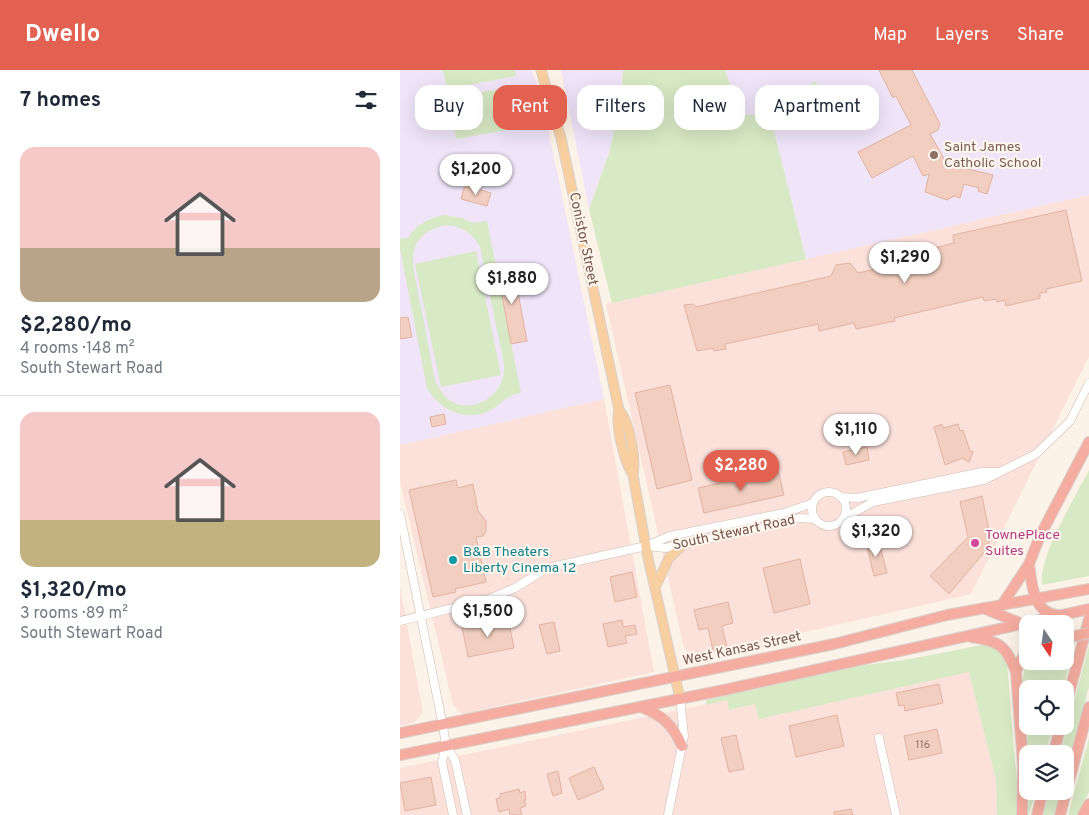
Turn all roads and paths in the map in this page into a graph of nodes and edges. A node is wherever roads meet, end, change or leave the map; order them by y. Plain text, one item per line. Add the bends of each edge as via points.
1 (541, 70) edge
2 (1089, 383) edge
3 (1089, 442) edge
4 (1000, 472) junction
5 (841, 497) junction
6 (813, 503) junction
7 (400, 514) edge
8 (844, 518) junction
9 (815, 519) junction
10 (684, 544) junction
11 (646, 546) junction
12 (1029, 564) junction
13 (655, 588) junction
14 (1089, 589) edge
15 (1036, 599) junction
16 (1002, 604) junction
17 (982, 608) junction
18 (1089, 609) edge
19 (422, 614) junction
20 (1064, 614) junction
21 (1060, 615) edge
22 (1089, 619) edge
23 (400, 621) edge
24 (1019, 623) edge
25 (1019, 626) edge
26 (1089, 633) edge
27 (962, 636) junction
28 (1074, 636) edge
29 (1019, 663) edge
30 (1016, 672) junction
31 (674, 678) junction
32 (1073, 680) edge
33 (680, 698) junction
34 (640, 706) junction
35 (1089, 708) edge
36 (443, 726) junction
37 (400, 733) edge
38 (879, 738) dead end
39 (446, 746) junction
40 (682, 746) junction
41 (400, 755) edge
42 (1041, 800) edge
43 (1089, 804) edge
44 (453, 815) edge
45 (467, 815) edge
46 (668, 815) edge
47 (896, 815) edge
48 (1022, 815) edge
49 (1037, 815) edge
50 (1060, 815) edge
51 (1083, 815) edge

1 - 11 main road, Conistor Street via 561,138 619,410 625,416
2 - 4 street via 1070,421 1036,454
3 - 12 highway
4 - 5 street via 982,472 856,498
4 - 8 street via 984,480 873,502
5 - 6 street via 826,492
5 - 8 street via 846,507
6 - 9 street
6 - 11 street, South Stewart Road via 784,513 670,536
7 - 19 street
8 - 9 street via 830,526 824,526
9 - 10 street, South Stewart Road via 799,518
10 - 11 street, South Stewart Road via 665,548
10 - 13 main road via 670,558
11 - 13 main road, Conistor Street
11 - 19 street via 547,568 502,594
12 - 15 highway
12 - 16 highway
13 - 31 main road, Conistor Street
14 - 15 highway, West Kansas Street
15 - 16 highway, West Kansas Street
15 - 20 highway via 1045,611
16 - 17 highway, West Kansas Street
17 - 24 highway
17 - 31 highway, West Kansas Street
18 - 20 highway
19 - 23 street
19 - 36 street
20 - 21 highway
22 - 32 highway
25 - 27 highway
26 - 28 highway, bridge
27 - 30 highway via 997,643 1009,654
27 - 33 highway
29 - 30 highway
30 - 48 highway via 1023,765
31 - 33 main road, Conistor Street
31 - 36 highway, West Kansas Street
33 - 34 highway
33 - 40 street via 684,726
34 - 39 highway
34 - 40 highway via 668,721
35 - 50 highway
36 - 37 highway, West Kansas Street
36 - 39 street
38 - 47 street
39 - 41 highway
39 - 44 street via 442,762
39 - 45 street via 455,760
40 - 46 street
42 - 49 highway
43 - 51 highway

